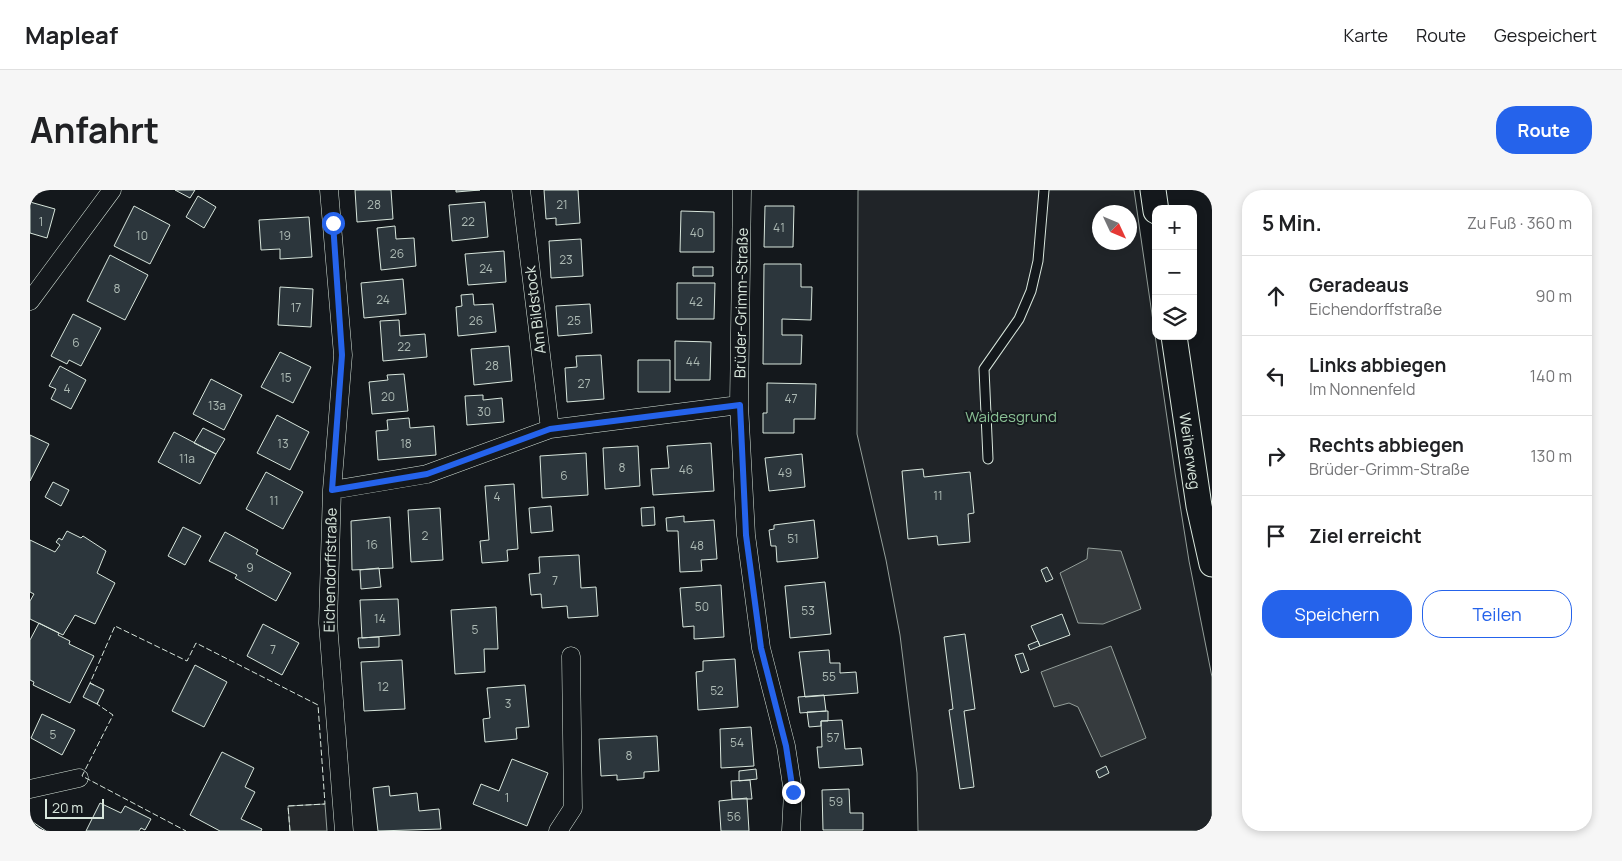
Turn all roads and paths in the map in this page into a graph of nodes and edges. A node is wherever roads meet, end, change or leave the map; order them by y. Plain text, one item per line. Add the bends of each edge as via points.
1 (112, 190) edge
2 (329, 190) edge
3 (521, 190) edge
4 (742, 190) edge
5 (1044, 190) edge
6 (1153, 190) edge
7 (1155, 205) edge
8 (30, 301) edge
9 (1175, 340) edge
10 (740, 405) junction
11 (550, 429) junction
12 (988, 459) dead end
13 (332, 490) junction
14 (1212, 564) edge
15 (571, 656) dead end
16 (79, 778) dead end
17 (30, 789) edge
18 (344, 831) edge
19 (558, 831) edge
20 (791, 831) edge

1 - 8 street
2 - 13 street, Eichendorffstraße via 342,355
3 - 11 street, Am Bildstock
4 - 10 street, Brüder-Grimm-Straße
5 - 12 lane via 1032,291 1018,319 984,369
6 - 7 main road
9 - 14 main road, Weiherweg via 1198,506
10 - 11 street
10 - 20 street, Brüder-Grimm-Straße via 746,535 761,648 786,746 793,792
11 - 13 street via 427,474
13 - 18 street, Eichendorffstraße via 328,623
15 - 19 street via 573,808
16 - 17 street

